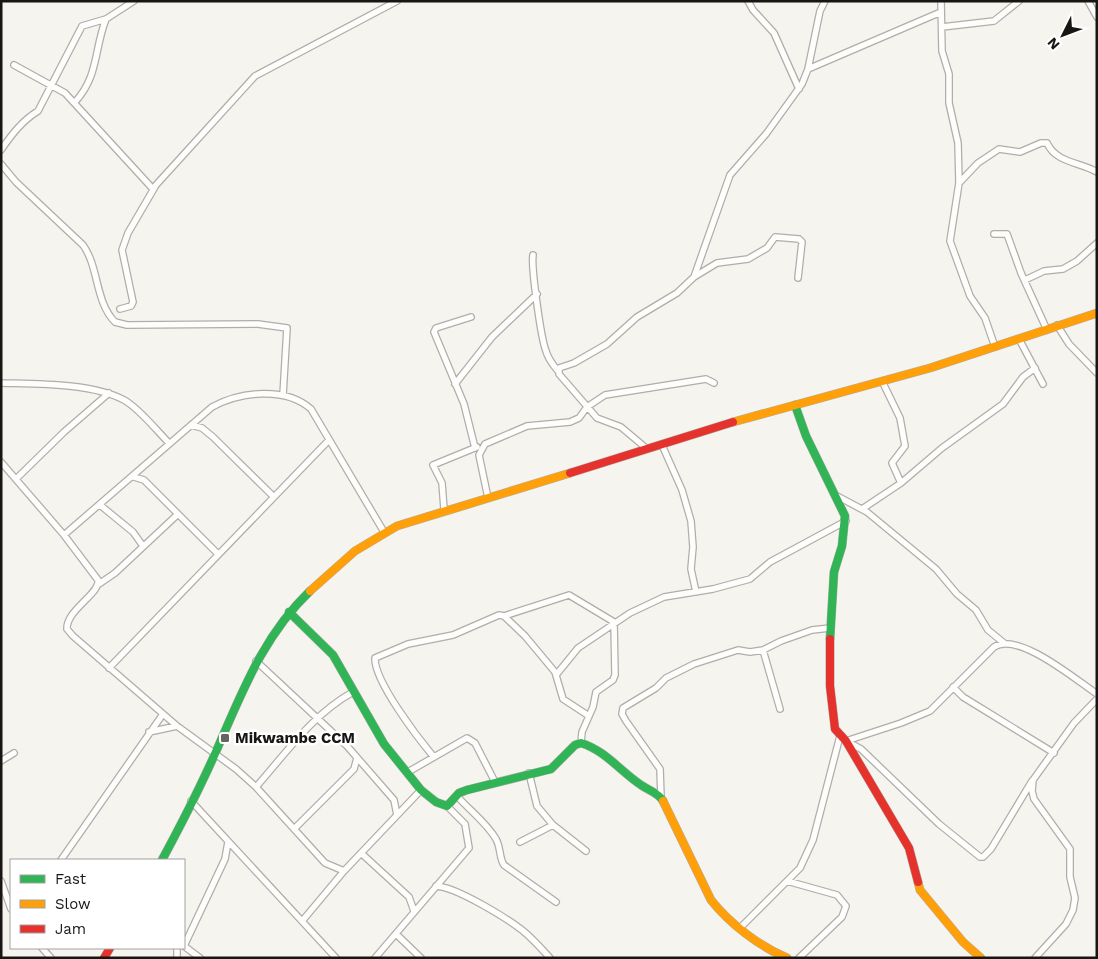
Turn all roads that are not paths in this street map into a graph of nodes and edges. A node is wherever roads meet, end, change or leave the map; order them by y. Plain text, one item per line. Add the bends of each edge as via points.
1 (134, 1) edge
2 (397, 1) edge
3 (748, 1) edge
4 (825, 1) edge
5 (941, 1) edge
6 (1019, 1) edge
7 (1088, 1) edge
8 (941, 12) junction
9 (1097, 17) edge
10 (106, 20) junction
11 (942, 27) junction
12 (14, 65) dead end
13 (808, 68) junction
14 (53, 85) junction
15 (799, 89) junction
16 (75, 102) junction
17 (1, 150) edge
18 (1, 164) edge
19 (1097, 172) edge
20 (959, 183) junction
21 (153, 189) junction
22 (994, 234) dead end
23 (1097, 243) edge
24 (533, 255) dead end
25 (694, 277) junction
26 (798, 278) dead end
27 (1025, 280) junction
28 (537, 294) junction
29 (120, 309) dead end
30 (1097, 313) edge
31 (471, 317) dead end
32 (1057, 325) junction
33 (1047, 330) junction
34 (1019, 339) junction
35 (995, 347) junction
36 (1035, 368) junction
37 (558, 371) junction
38 (1097, 372) edge
39 (882, 381) junction
40 (1, 383) edge
41 (714, 383) dead end
42 (455, 384) junction
43 (1043, 384) dead end
44 (109, 394) junction
45 (283, 395) junction
46 (795, 405) junction
47 (587, 408) junction
48 (192, 424) junction
49 (329, 440) junction
50 (169, 443) junction
51 (484, 445) junction
52 (662, 445) junction
53 (475, 448) junction
54 (646, 448) junction
55 (1, 462) edge
56 (143, 468) junction
57 (134, 477) junction
58 (16, 479) junction
59 (144, 480) junction
60 (901, 483) junction
61 (837, 496) junction
62 (274, 497) junction
63 (488, 498) junction
64 (100, 505) junction
65 (444, 509) junction
66 (862, 509) junction
67 (177, 515) junction
68 (846, 521) junction
69 (384, 532) junction
70 (64, 535) junction
71 (143, 546) junction
72 (218, 553) junction
73 (99, 584) junction
74 (696, 592) junction
75 (289, 612) junction
76 (504, 616) junction
77 (614, 622) junction
78 (830, 628) junction
79 (1004, 643) junction
80 (763, 650) junction
81 (256, 661) junction
82 (109, 668) junction
83 (556, 675) junction
84 (953, 687) junction
85 (353, 692) junction
86 (1097, 694) edge
87 (1097, 699) edge
88 (780, 709) dead end
89 (163, 714) junction
90 (589, 716) junction
91 (318, 717) junction
92 (177, 726) junction
93 (150, 732) junction
94 (843, 739) junction
95 (581, 743) junction
96 (14, 753) dead end
97 (1054, 753) junction
98 (214, 754) junction
99 (433, 756) junction
100 (357, 758) junction
101 (1, 761) edge
102 (408, 772) junction
103 (529, 773) junction
104 (1033, 780) junction
105 (494, 782) junction
106 (256, 787) junction
107 (421, 790) junction
108 (457, 796) junction
109 (661, 797) junction
110 (1021, 799) junction
111 (1034, 799) junction
112 (394, 800) junction
113 (191, 801) junction
114 (407, 804) junction
115 (447, 806) junction
116 (397, 815) junction
117 (553, 825) junction
118 (294, 829) junction
119 (228, 842) junction
120 (520, 842) dead end
121 (586, 851) dead end
122 (361, 853) junction
123 (62, 859) edge
124 (162, 859) edge
125 (344, 871) junction
126 (1, 881) edge
127 (787, 881) junction
128 (436, 886) junction
129 (411, 900) junction
130 (424, 900) junction
131 (556, 902) dead end
132 (10, 906) edge
133 (414, 911) junction
134 (302, 920) junction
135 (740, 927) junction
136 (396, 934) junction
137 (185, 944) edge
138 (185, 947) edge
139 (335, 957) edge
140 (200, 958) edge
141 (375, 958) edge
142 (421, 958) edge
143 (550, 958) edge
144 (787, 958) edge
145 (799, 958) edge
146 (981, 958) edge
147 (1035, 958) edge

1 - 10 street
2 - 21 street via 255,76
3 - 15 street via 774,33
4 - 13 street
5 - 8 street
6 - 11 street via 994,21
7 - 9 street
8 - 11 street
8 - 13 street
10 - 14 street via 82,26
10 - 16 street via 95,67 84,92
11 - 20 street via 943,58 949,74 949,103 958,143
12 - 14 street
13 - 15 street
14 - 16 street
14 - 17 street via 38,111 27,117
15 - 25 street via 772,127 730,175
16 - 21 street
18 - 45 street via 83,245 104,304 115,322 127,325 258,324 287,328
19 - 20 street via 1058,157 1047,143 1041,142 1020,152 998,149 978,163
20 - 35 street via 950,241 970,296 985,318
21 - 29 street via 122,250 134,302
22 - 27 street via 1007,234
23 - 27 street via 1077,262
24 - 28 street
25 - 26 street via 718,264 748,259 768,248 775,237 802,242
25 - 37 street via 677,293 637,316 608,344 574,363 561,366
27 - 33 street
28 - 37 street via 545,348
28 - 42 street via 492,337
30 - 32 street
31 - 42 street via 436,328 434,332
32 - 33 street
32 - 38 street via 1069,344
33 - 34 street
34 - 35 street
34 - 36 street
35 - 39 street
36 - 43 street
36 - 60 street via 1024,376 1003,404 942,448
37 - 47 street
39 - 46 street
39 - 60 street via 900,418 905,446 892,466
40 - 44 street via 77,388
41 - 47 street via 706,378 605,396
42 - 53 street via 464,404
44 - 50 street via 126,401
44 - 58 street
45 - 48 street via 245,395 224,401
45 - 49 street via 302,401
46 - 52 street
46 - 61 street via 806,436
47 - 51 street via 579,418 570,422 527,426
47 - 54 street via 597,418 621,427
48 - 50 street
48 - 62 street via 202,428
49 - 62 street
49 - 69 street
50 - 56 street
51 - 53 street
51 - 63 street via 479,453 479,464
52 - 54 street
52 - 74 street via 682,490 691,521 691,569
53 - 65 street via 434,465 442,483
54 - 63 street
55 - 58 street
56 - 57 street
56 - 59 street
57 - 59 street
57 - 64 street
58 - 70 street
59 - 67 street
60 - 66 street
61 - 66 street
61 - 68 street
62 - 72 street
63 - 65 street
64 - 70 street
64 - 71 street via 133,532
65 - 69 street
66 - 79 street via 936,569 976,610 988,630
67 - 71 street
67 - 72 street
68 - 74 street via 770,562 752,578
68 - 78 street via 834,572
69 - 75 street via 353,554
70 - 73 street via 93,571
71 - 73 street
72 - 82 street
73 - 82 street via 69,619 68,629
74 - 77 street via 664,597
75 - 81 street
75 - 85 street via 333,654
76 - 77 street via 570,595
76 - 83 street via 525,636
76 - 99 street via 499,615 453,634 408,644 375,658 377,669 401,714
77 - 83 street via 575,651
77 - 90 street via 615,675 596,692
78 - 80 street via 812,630
78 - 94 street via 833,723
79 - 84 street via 994,647
79 - 86 street via 1035,652
80 - 88 street
80 - 109 street via 738,650 694,664 666,678 623,708 626,722 660,769
81 - 91 street
81 - 98 street
82 - 89 street
83 - 90 street via 561,697
84 - 94 street via 938,705 927,712
84 - 97 street via 963,697
85 - 91 street
85 - 102 street via 384,744
87 - 97 street via 1074,723
89 - 92 street
89 - 93 street
90 - 95 street
91 - 100 street
91 - 106 street
92 - 93 street
92 - 98 street
93 - 123 street
94 - 110 street via 867,754 940,824 980,857 991,849
94 - 127 street via 813,840 800,868
94 - 146 street via 909,848 920,890 962,942
95 - 103 street via 566,752 551,769
95 - 109 street via 606,754 635,782
96 - 101 street
97 - 104 street
98 - 106 street
98 - 113 street
99 - 102 street
99 - 105 street via 467,738 471,739
100 - 112 street
100 - 118 street via 354,769
102 - 107 street
103 - 105 street
103 - 117 street via 537,806
104 - 110 street
104 - 111 street
105 - 108 street
106 - 118 street
107 - 114 street
107 - 115 street
108 - 115 street
108 - 131 street via 494,836 504,865
109 - 135 street via 704,889 719,910
110 - 111 street
111 - 147 street via 1070,849 1070,877 1075,898 1066,924
112 - 114 street
112 - 116 street
113 - 119 street
113 - 124 street
114 - 116 street
115 - 128 street via 465,824 469,848
116 - 122 street
117 - 120 street
117 - 121 street
118 - 125 street via 325,863
119 - 134 street
119 - 137 street via 225,859
122 - 125 street
122 - 129 street
125 - 134 street
126 - 132 street
127 - 135 street
127 - 145 street via 837,895 846,906 842,917
128 - 130 street
128 - 143 street via 457,892 515,925
129 - 130 street
129 - 133 street
130 - 133 street
133 - 136 street
134 - 139 street
135 - 144 street
136 - 141 street
136 - 142 street
138 - 140 street

